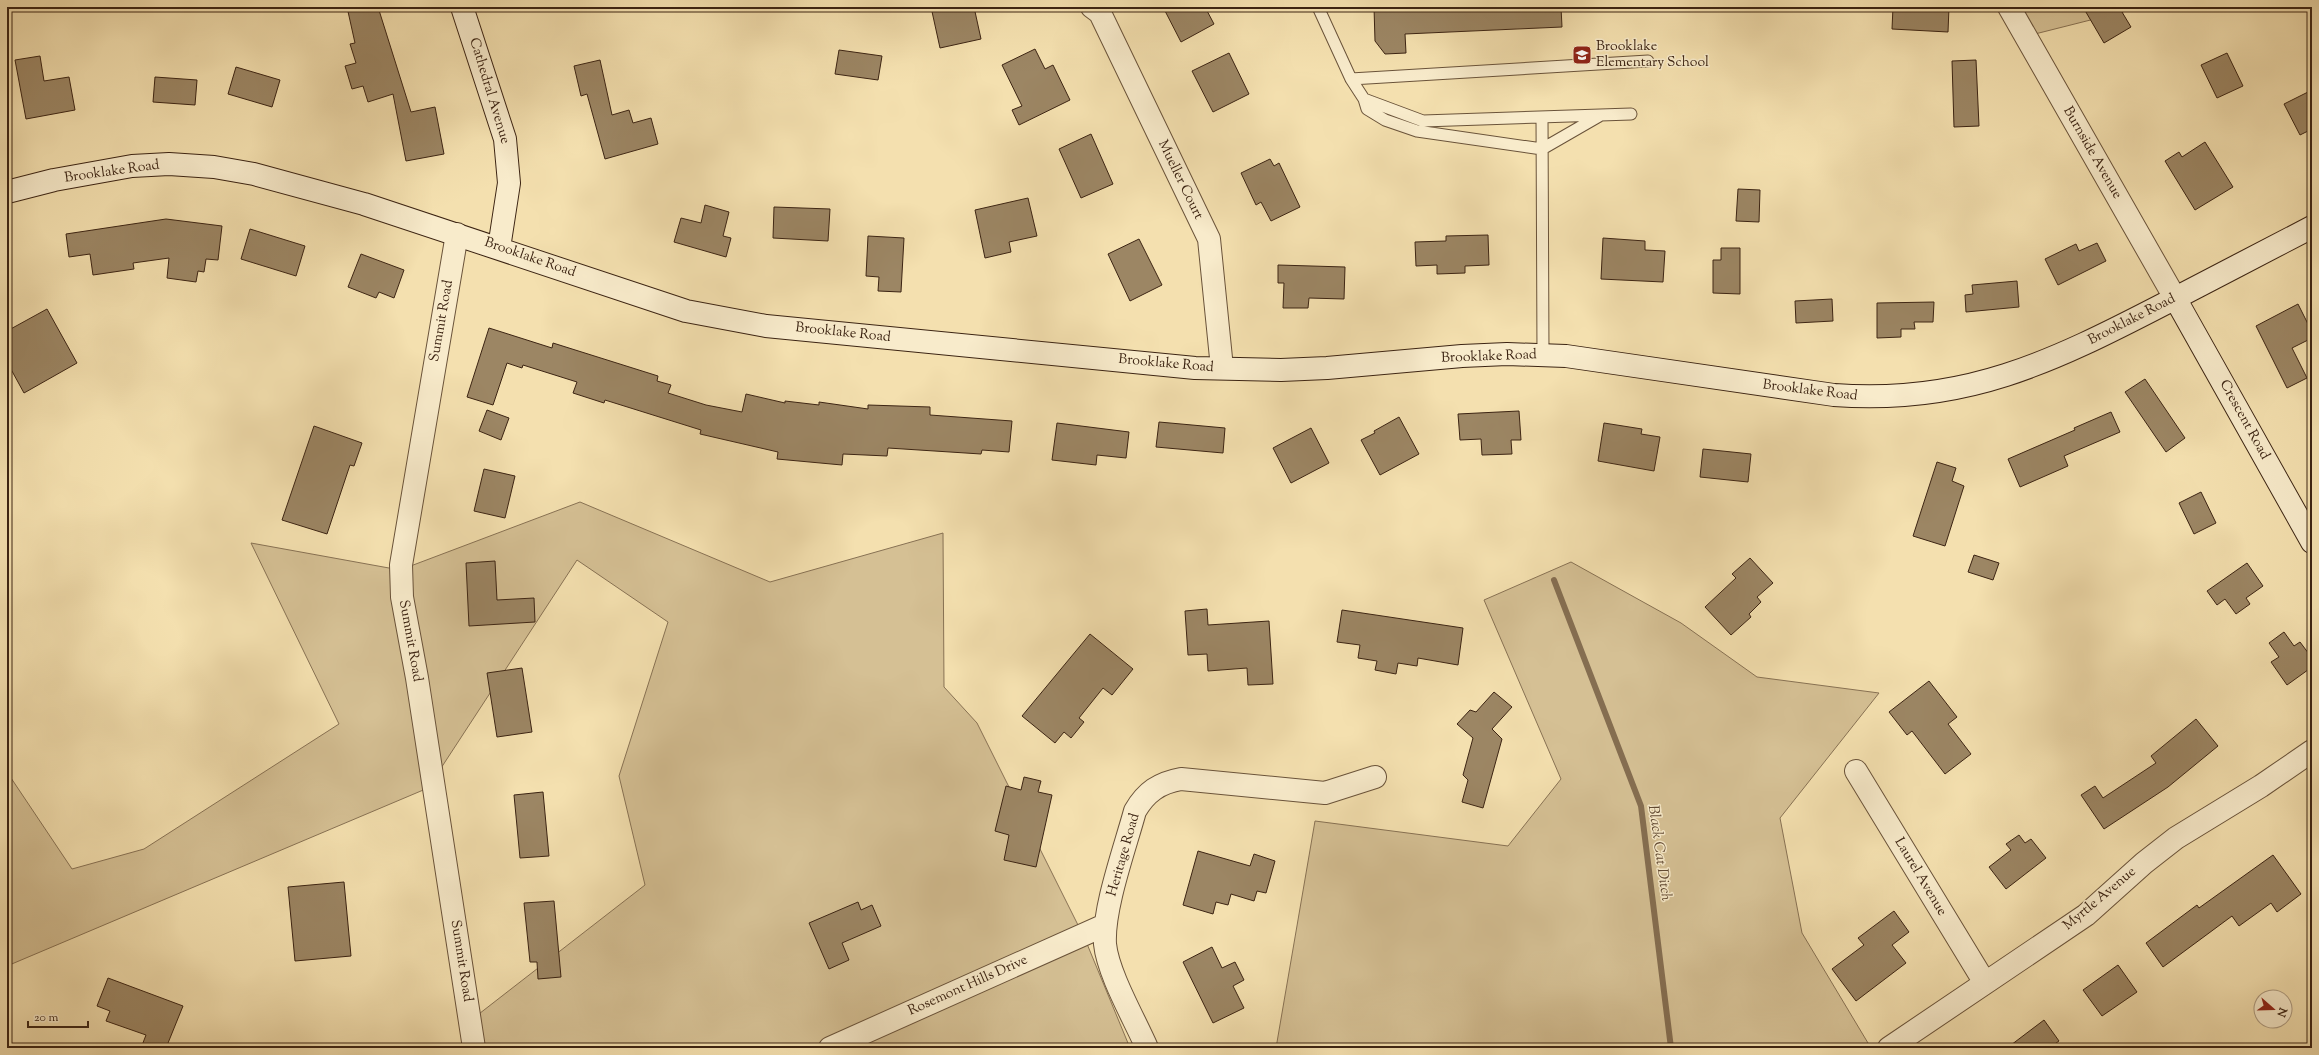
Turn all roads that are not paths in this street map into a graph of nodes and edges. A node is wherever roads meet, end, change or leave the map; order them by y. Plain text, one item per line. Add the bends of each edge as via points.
1 (462, 7) edge
2 (1092, 7) edge
3 (1318, 7) edge
4 (2009, 7) edge
5 (1648, 60) dead end
6 (1350, 79) junction
7 (1364, 99) junction
8 (1631, 114) dead end
9 (1601, 115) junction
10 (1542, 117) junction
11 (1542, 149) junction
12 (7, 192) edge
13 (2312, 227) edge
14 (457, 234) junction
15 (499, 248) junction
16 (2175, 298) junction
17 (1543, 355) junction
18 (1222, 368) junction
19 (2312, 542) edge
20 (2312, 751) edge
21 (1856, 771) dead end
22 (1375, 777) dead end
23 (1105, 925) junction
24 (1985, 983) junction
25 (474, 1048) edge
26 (830, 1048) edge
27 (1147, 1048) edge
28 (1889, 1048) edge

1 - 15 street, Cathedral Avenue via 505,139 509,183
2 - 18 street, Mueller Court via 1100,13 1209,240
3 - 6 lane
4 - 16 street, Burnside Avenue
5 - 6 lane
6 - 7 lane
7 - 10 lane via 1423,121
7 - 11 lane via 1367,109 1385,120 1417,131
8 - 9 lane
9 - 10 lane
9 - 11 lane
10 - 11 lane
11 - 17 lane
12 - 14 street, Brooklake Road via 54,180 132,166 169,164 214,167 254,174 364,204
13 - 16 street, Brooklake Road
14 - 15 street, Brooklake Road
14 - 25 street, Summit Road via 401,565 401,581
15 - 18 street, Brooklake Road via 686,311 715,318 782,327 1195,368
16 - 17 street, Brooklake Road via 2026,370 1965,387 1916,395 1834,395 1566,356
16 - 19 street, Crescent Road
17 - 18 street, Brooklake Road via 1462,356 1281,370
20 - 24 street, Myrtle Avenue via 2261,786 2176,838 2086,914
21 - 24 street, Laurel Avenue
22 - 23 street, Heritage Road via 1324,793 1181,779 1155,788 1135,811
23 - 26 street, Rosemont Hills Drive
23 - 27 street, Heritage Road via 1105,945 1111,967
24 - 28 street, Myrtle Avenue

